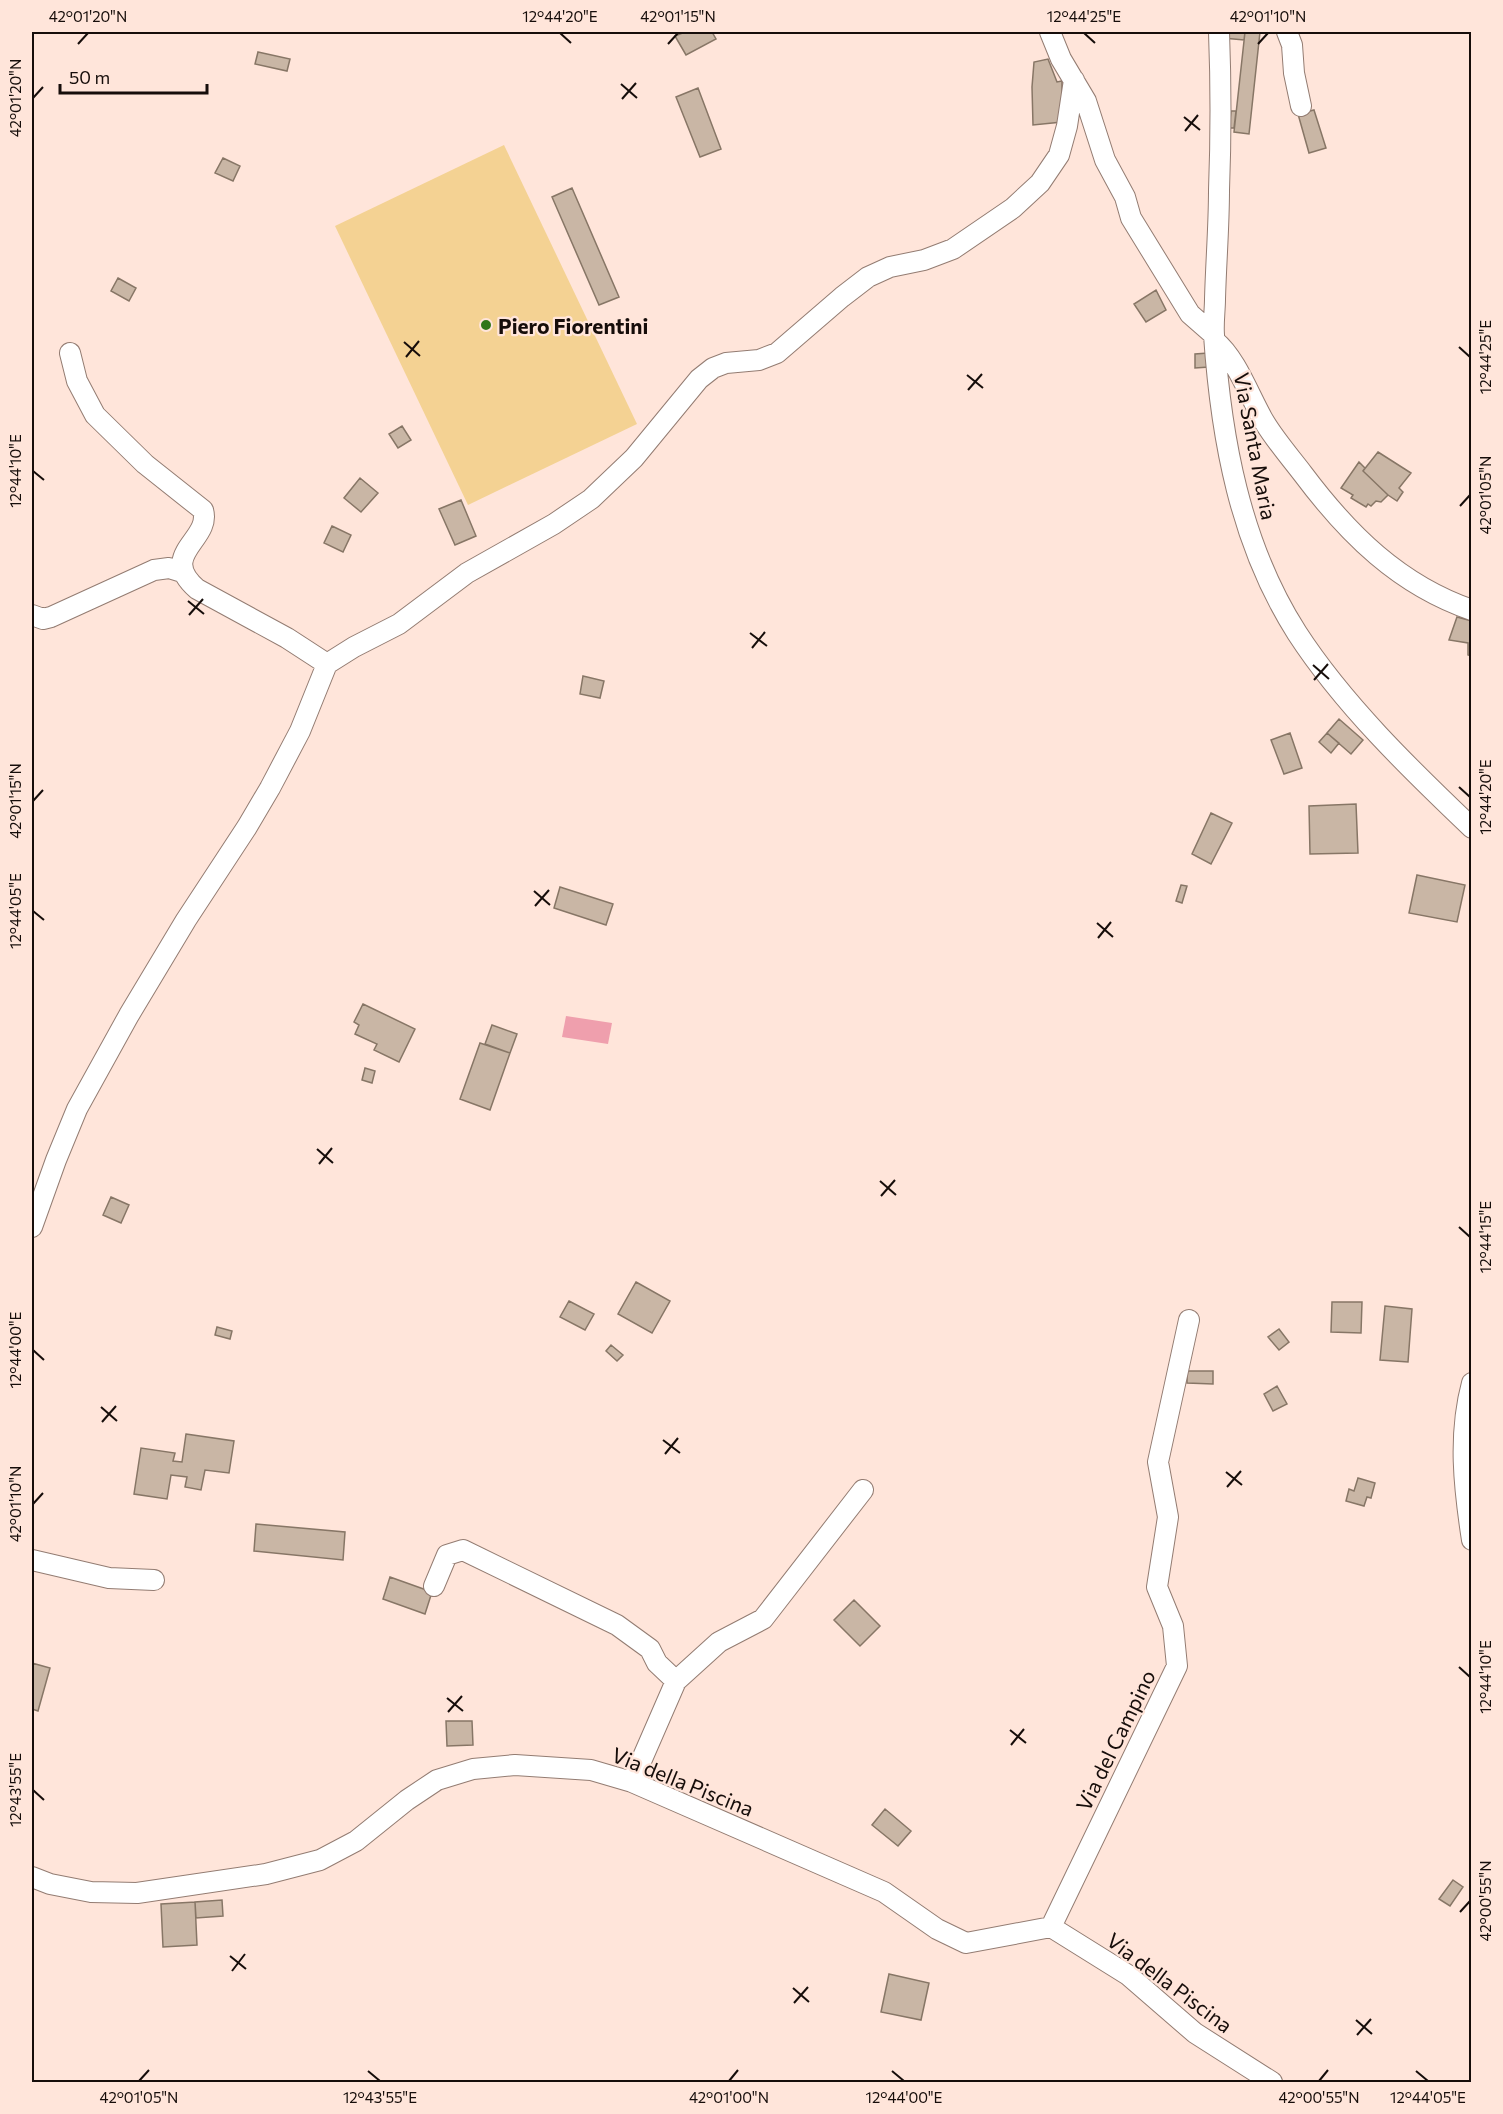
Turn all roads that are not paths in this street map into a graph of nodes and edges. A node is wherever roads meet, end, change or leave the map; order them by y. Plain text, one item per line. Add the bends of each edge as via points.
1 (1050, 32) edge
2 (1220, 32) edge
3 (1287, 32) edge
4 (1074, 80) junction
5 (1301, 106) dead end
6 (1214, 338) junction
7 (70, 353) dead end
8 (182, 572) junction
9 (1472, 609) edge
10 (32, 615) edge
11 (327, 664) junction
12 (1472, 828) edge
13 (32, 1227) edge
14 (1189, 1320) dead end
15 (1472, 1383) edge
16 (863, 1490) dead end
17 (1472, 1540) edge
18 (32, 1560) edge
19 (154, 1580) dead end
20 (434, 1586) dead end
21 (676, 1681) junction
22 (632, 1782) junction
23 (32, 1877) edge
24 (1052, 1927) junction
25 (1272, 2082) edge

1 - 4 street
2 - 6 street, Via Santa Maria via 1220,192
3 - 5 street
4 - 6 street via 1086,101 1105,160 1125,197 1131,218 1190,314
4 - 11 street via 1059,155 1040,183 1013,208 953,249 868,277 777,353 713,368 699,379 629,463 591,499 467,573 399,624
6 - 9 street via 1227,353 1278,443 1346,527 1401,575
6 - 12 street, Via Santa Maria via 1220,398 1241,506 1259,560 1285,612 1330,678 1408,766
7 - 8 street via 77,381 95,415 145,464 203,510 205,517 182,562
8 - 10 street via 169,568 154,570 51,617
8 - 11 street via 197,589
11 - 13 street via 300,731 270,788 180,930 77,1109
14 - 24 street, Via del Campino via 1158,1462 1168,1517 1157,1587 1173,1626 1177,1666
15 - 17 street via 1463,1451
16 - 21 street via 763,1619 719,1642
18 - 19 street via 110,1578
20 - 21 street via 447,1555 463,1550 617,1625 650,1649 657,1663
21 - 22 street
22 - 23 street, Via della Piscina via 591,1770 515,1764 473,1769 437,1780 356,1841 320,1860 266,1874 136,1893 91,1892
22 - 24 street, Via della Piscina via 884,1892 937,1929 966,1943
24 - 25 street, Via della Piscina via 1128,1975 1195,2033

